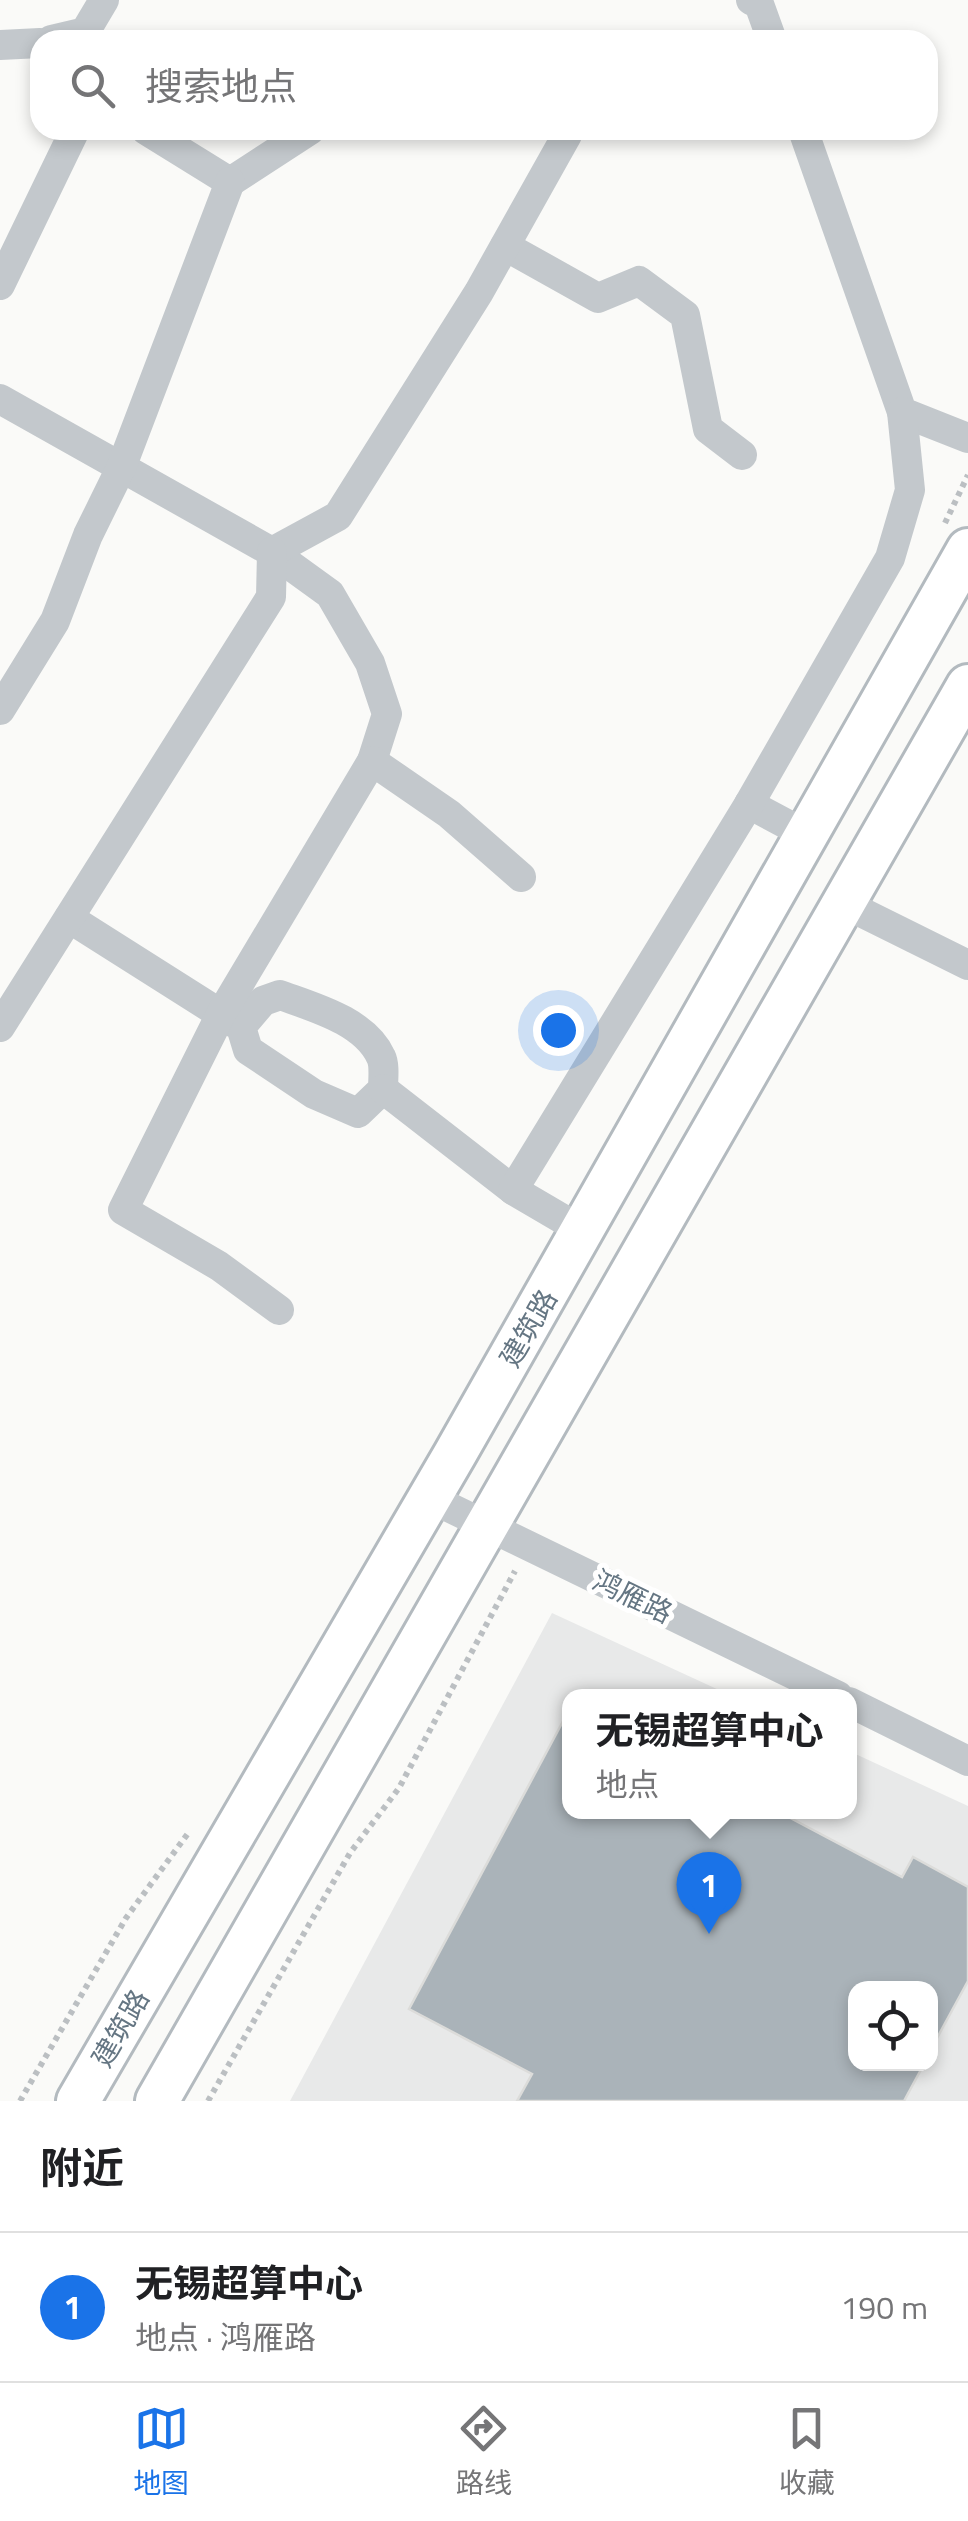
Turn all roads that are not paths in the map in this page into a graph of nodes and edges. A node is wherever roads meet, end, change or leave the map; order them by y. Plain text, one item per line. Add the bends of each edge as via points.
1 (104, 0) edge
2 (751, 0) edge
3 (89, 30) edge
4 (768, 30) edge
5 (30, 44) edge
6 (0, 45) edge
7 (71, 140) edge
8 (162, 140) edge
9 (295, 140) edge
10 (565, 140) edge
11 (807, 140) edge
12 (230, 182) junction
13 (505, 246) junction
14 (0, 285) edge
15 (0, 400) edge
16 (902, 412) junction
17 (968, 438) edge
18 (742, 455) dead end
19 (122, 468) junction
20 (968, 550) edge
21 (272, 552) junction
22 (968, 686) edge
23 (0, 710) edge
24 (372, 761) junction
25 (749, 804) junction
26 (807, 835) junction
27 (521, 877) dead end
28 (845, 904) junction
29 (68, 918) junction
30 (968, 965) edge
31 (232, 1020) junction
32 (0, 1026) edge
33 (383, 1089) junction
34 (513, 1190) junction
35 (583, 1232) junction
36 (279, 1310) dead end
37 (428, 1497) junction
38 (507, 1536) junction
39 (824, 1689) edge
40 (857, 1706) edge
41 (968, 1761) edge
42 (78, 2101) edge
43 (158, 2101) edge

1 - 3 street
2 - 4 street
5 - 6 street
7 - 14 street
8 - 12 street
9 - 12 street
10 - 13 street
11 - 16 street
12 - 19 street
13 - 18 street via 598,298 639,281 685,315 708,429
13 - 21 street via 338,516
15 - 19 street
16 - 17 street
16 - 25 street via 910,490 890,558
19 - 21 street
19 - 23 street via 55,621
20 - 26 main road, 建筑路
21 - 24 street via 330,594 370,663 387,714
21 - 29 street via 271,596
22 - 28 main road
24 - 27 street via 449,814
24 - 31 street
25 - 26 street
25 - 34 street
26 - 35 main road, 建筑路
28 - 30 street
28 - 38 main road
29 - 31 street
29 - 32 street
31 - 33 street via 248,1050 314,1094 358,1113
31 - 33 street via 280,994 316,1009 353,1026 382,1058
31 - 36 street via 123,1210
33 - 34 street
34 - 35 street
35 - 37 main road, 建筑路
37 - 38 street, 鸿雁路
37 - 42 main road, 建筑路
38 - 39 street, 鸿雁路
38 - 43 main road
40 - 41 street

